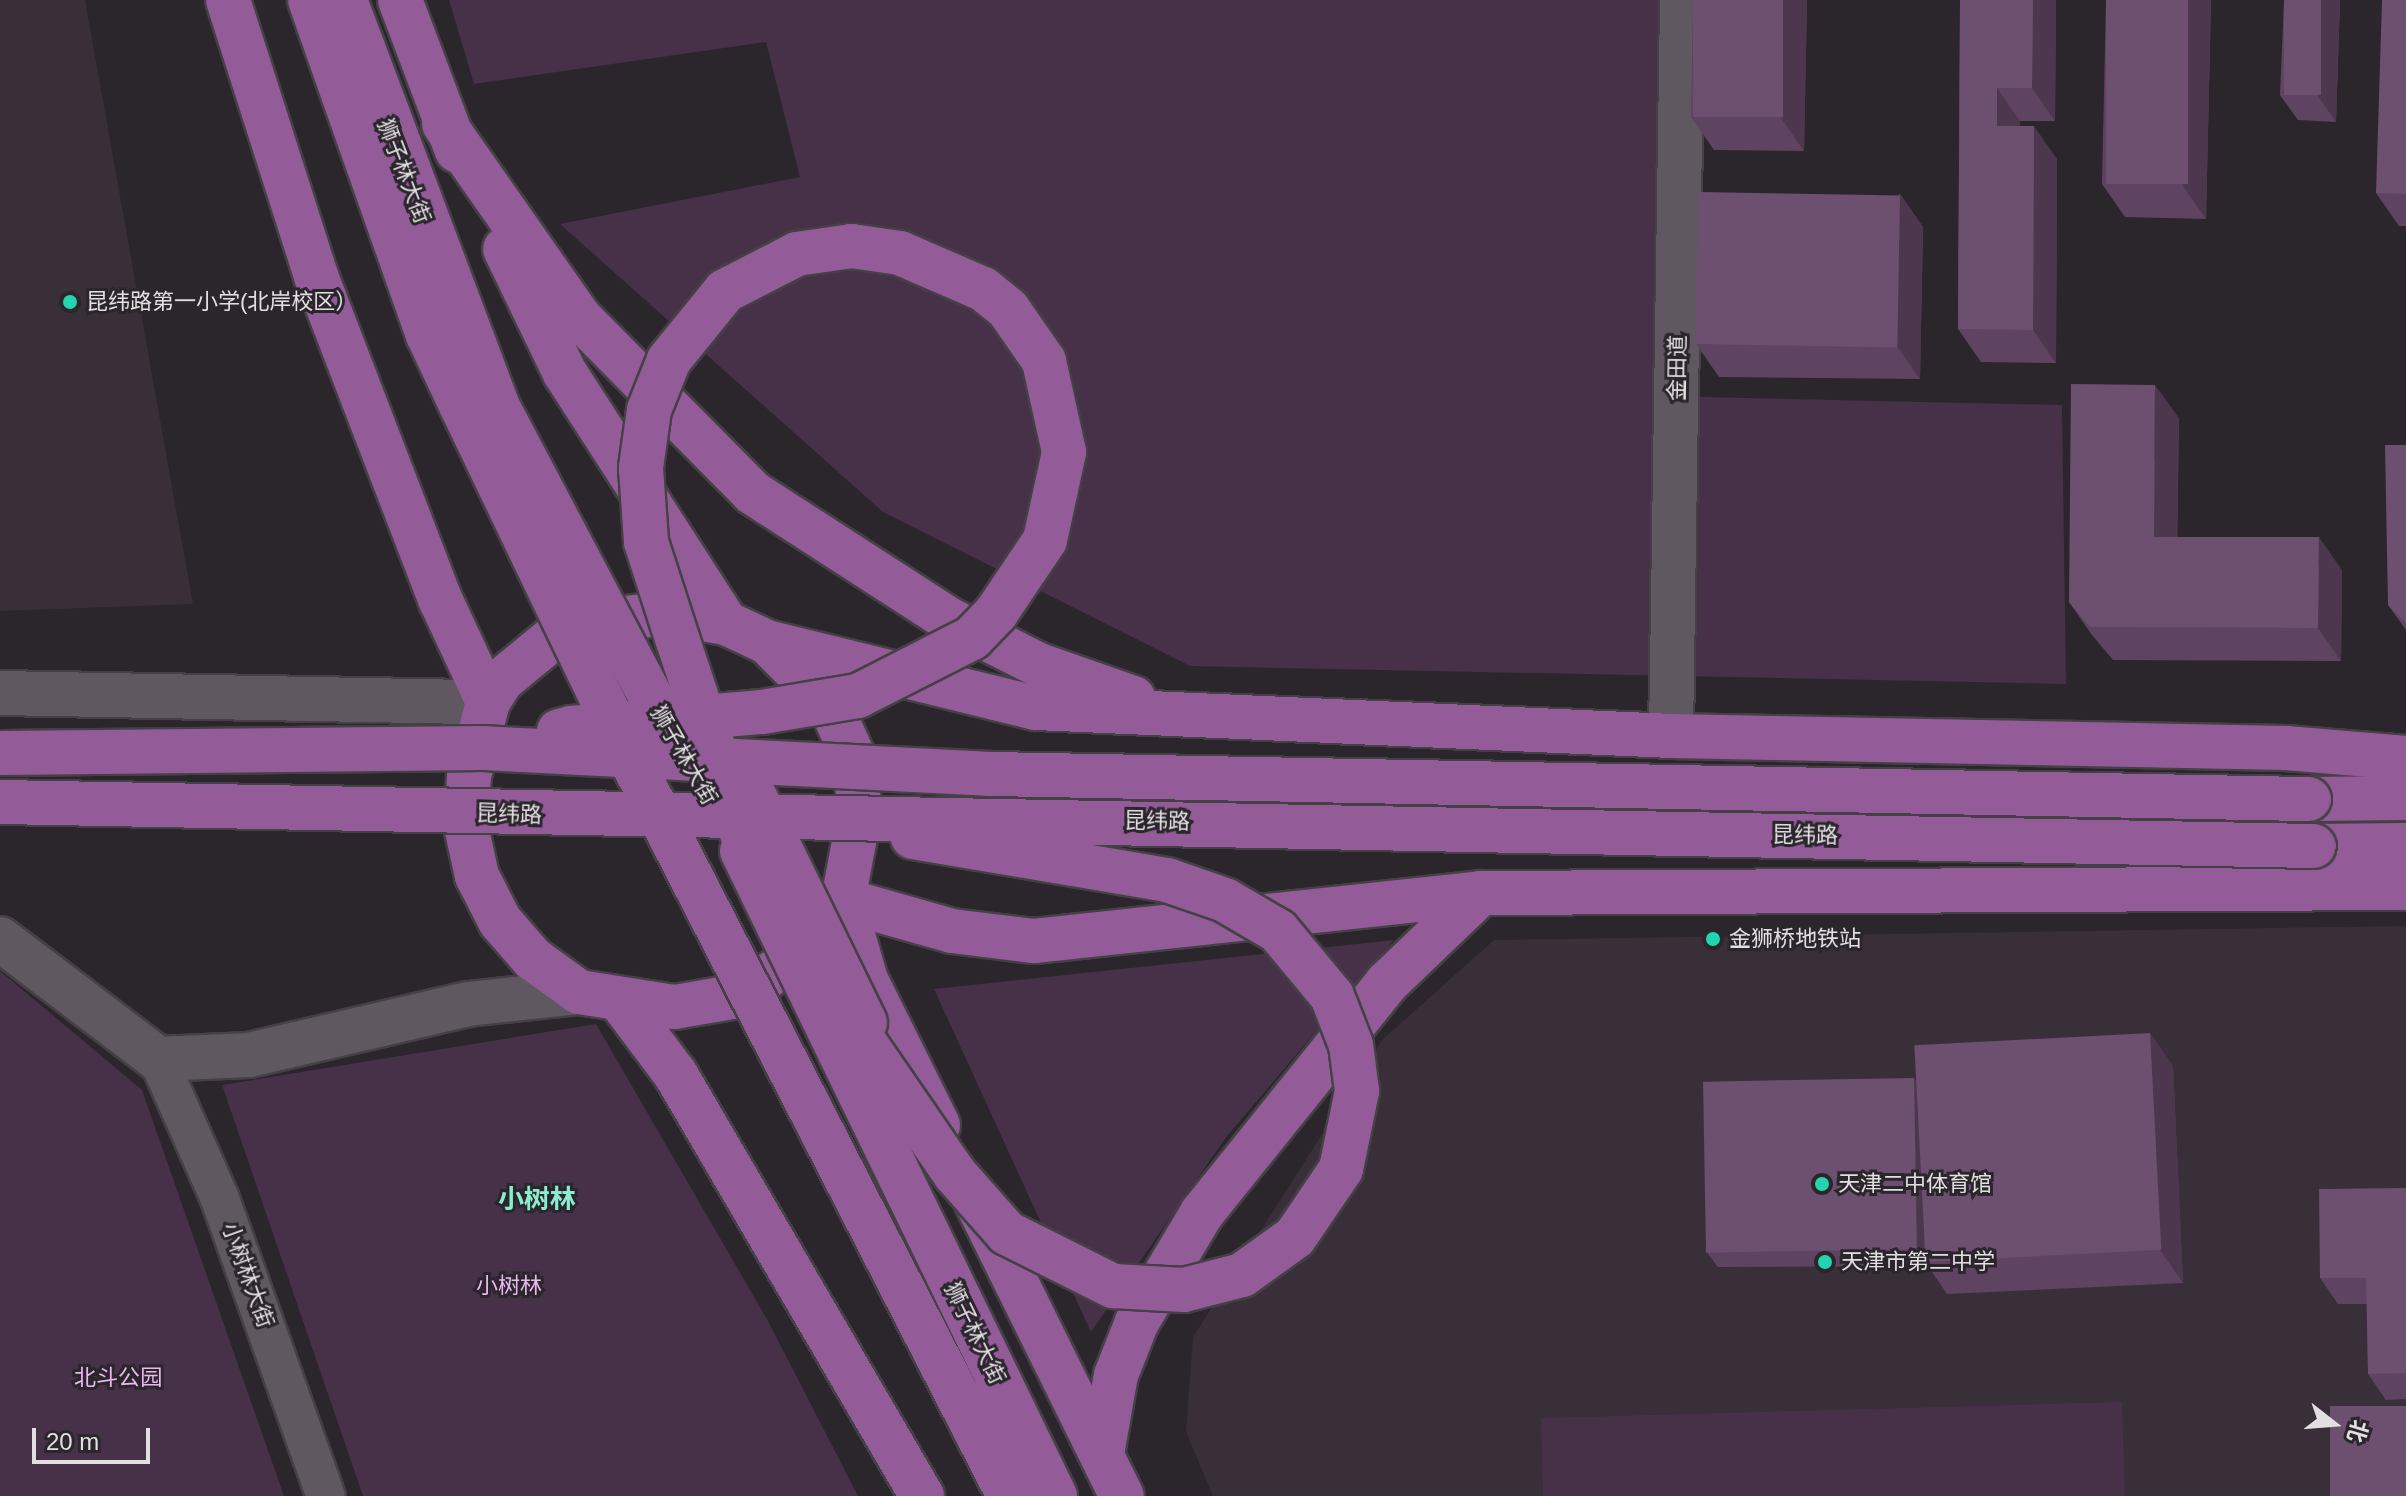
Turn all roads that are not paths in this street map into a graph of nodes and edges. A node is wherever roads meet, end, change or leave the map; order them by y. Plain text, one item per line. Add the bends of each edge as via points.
1 (228, 0) edge
2 (310, 0) edge
3 (345, 0) edge
4 (400, 0) edge
5 (1682, 0) edge
6 (444, 124) junction
7 (726, 623) junction
8 (678, 641) junction
9 (767, 642) junction
10 (0, 693) edge
11 (488, 702) junction
12 (1177, 713) junction
13 (1671, 736) junction
14 (483, 748) junction
15 (0, 753) edge
16 (2406, 758) edge
17 (2406, 798) edge
18 (0, 802) edge
19 (821, 819) junction
20 (2406, 845) edge
21 (756, 875) junction
22 (2406, 888) edge
23 (1481, 893) junction
24 (843, 900) junction
25 (782, 930) junction
26 (0, 939) edge
27 (579, 992) junction
28 (622, 1003) junction
29 (158, 1059) junction
30 (887, 1068) junction
31 (1102, 1454) junction
32 (326, 1496) edge
33 (922, 1496) edge
34 (1009, 1496) edge
35 (1055, 1496) edge
36 (1122, 1496) edge

1 - 11 main road via 316,276 441,601
2 - 34 main road, 狮子林大街, bridge via 428,335 626,750
3 - 21 main road, 狮子林大街, bridge via 498,407 679,750
4 - 6 main road
5 - 13 main road, 金田道
6 - 7 main road via 565,373
6 - 12 main road via 579,317 753,493 950,620 1039,665
7 - 9 main road
7 - 11 main road via 668,613 553,638 502,680
8 - 14 main road, bridge via 646,542 641,468 649,410 669,360 725,291 797,254 852,246 946,267 1008,309 1044,361 1064,452 1045,540 972,638 858,696 571,728
8 - 21 main road, bridge
8 - 30 main road, bridge
9 - 12 main road via 1036,708
9 - 24 main road via 830,705 854,758 860,811
10 - 11 main road
11 - 27 main road via 469,776 466,826 477,876 500,921 533,959
12 - 13 main road
13 - 16 main road via 2286,748
14 - 15 main road, 昆纬路, bridge
14 - 17 main road, 昆纬路, bridge via 991,774
18 - 19 main road, 昆纬路, bridge
19 - 20 main road, 昆纬路, bridge via 1010,817
19 - 30 main road, bridge via 1167,880 1225,900 1278,931 1309,962 1346,1033 1357,1091 1341,1169 1295,1237 1242,1275 1144,1293 1081,1274 1007,1233 955,1174
21 - 25 main road, 狮子林大街, bridge
22 - 23 main road
23 - 24 main road via 1034,941 952,931
23 - 31 main road via 1387,983 1202,1213 1137,1322 1116,1375
24 - 28 main road via 808,949 738,996 674,1007
24 - 31 main road via 866,980
25 - 30 main road, bridge
25 - 35 main road, 狮子林大街, bridge
26 - 29 main road
27 - 28 main road
27 - 29 main road via 468,1004 249,1055
28 - 33 main road via 676,1075
29 - 32 street, 小树林大街 via 220,1199
31 - 36 main road

